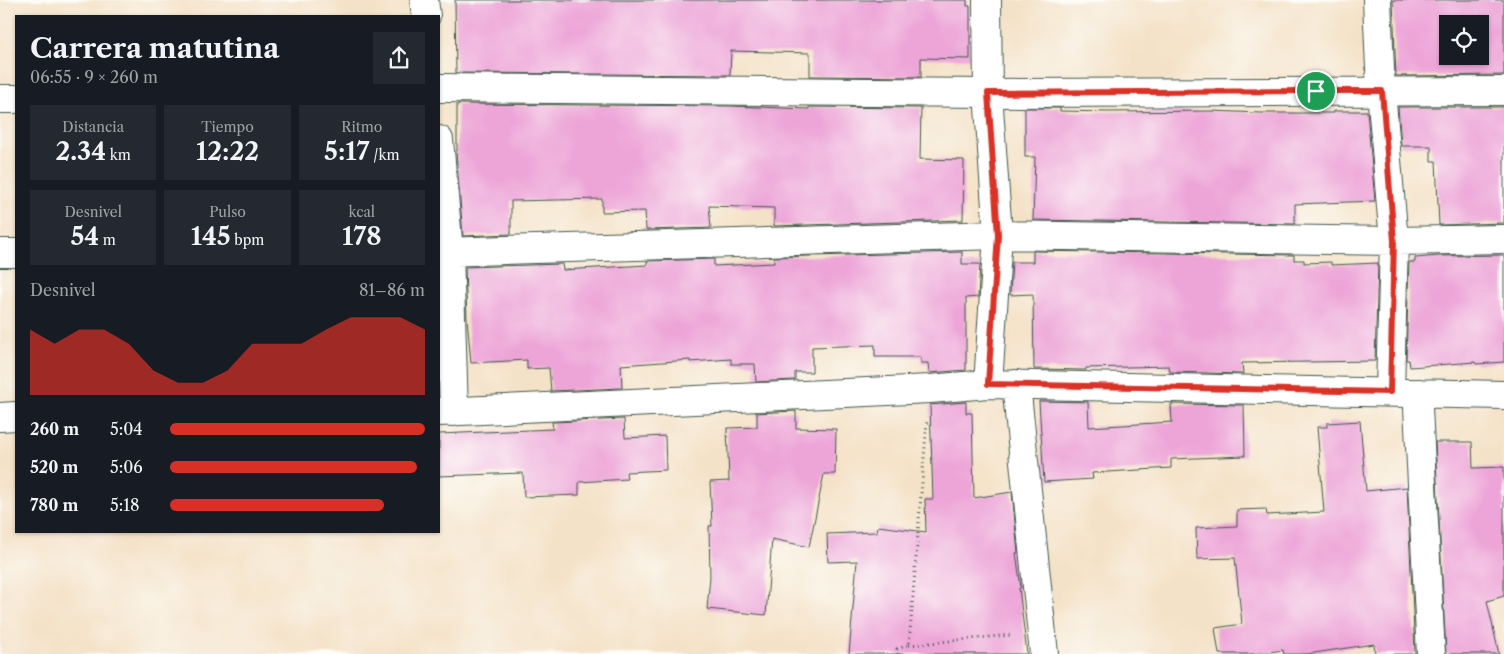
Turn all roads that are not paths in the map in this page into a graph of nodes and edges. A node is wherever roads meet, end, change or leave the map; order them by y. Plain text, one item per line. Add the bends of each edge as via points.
1 (424, 0) edge
2 (987, 0) edge
3 (1377, 0) edge
4 (426, 15) edge
5 (440, 88) edge
6 (1382, 91) junction
7 (1504, 91) edge
8 (988, 93) junction
9 (0, 99) edge
10 (15, 99) edge
11 (440, 162) edge
12 (998, 235) junction
13 (1504, 239) edge
14 (1394, 241) junction
15 (0, 252) edge
16 (15, 252) edge
17 (444, 252) edge
18 (988, 384) junction
19 (1016, 384) junction
20 (1390, 392) junction
21 (1419, 393) junction
22 (1504, 395) edge
23 (446, 412) edge
24 (15, 416) edge
25 (0, 417) edge
26 (1043, 643) edge
27 (1431, 654) edge

1 - 4 street
2 - 8 street
3 - 6 street
5 - 8 street
6 - 7 street
6 - 8 street
6 - 14 street
8 - 12 street
9 - 10 street
11 - 17 street
12 - 14 street
12 - 17 street
12 - 18 street
13 - 14 street
14 - 20 street
15 - 16 street
17 - 23 street
18 - 19 street
18 - 23 street
19 - 20 street
19 - 26 street
20 - 21 street
21 - 22 street
21 - 27 street
24 - 25 street

